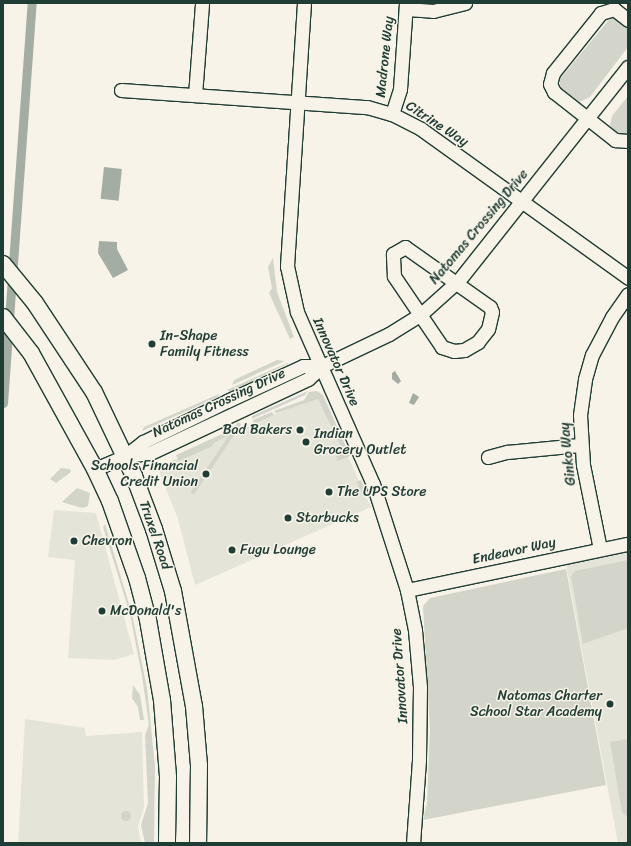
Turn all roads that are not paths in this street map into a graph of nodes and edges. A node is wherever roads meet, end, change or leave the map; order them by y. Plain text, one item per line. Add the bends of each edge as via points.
1 (202, 3) edge
2 (304, 3) edge
3 (465, 3) edge
4 (406, 6) edge
5 (628, 20) edge
6 (628, 67) edge
7 (121, 90) dead end
8 (195, 95) junction
9 (297, 103) junction
10 (392, 114) junction
11 (587, 119) junction
12 (628, 141) edge
13 (522, 202) junction
14 (3, 264) edge
15 (628, 278) edge
16 (456, 282) junction
17 (628, 294) edge
18 (420, 315) junction
19 (3, 317) edge
20 (322, 366) junction
21 (580, 445) junction
22 (125, 456) junction
23 (488, 457) dead end
24 (95, 469) junction
25 (628, 544) edge
26 (600, 550) junction
27 (407, 590) junction
28 (167, 843) edge
29 (198, 843) edge
30 (412, 843) edge

1 - 8 street
2 - 9 street, Innovator Drive
3 - 4 street via 444,10
4 - 10 street, Madrone Way via 400,89
5 - 11 street via 614,9 601,13 550,78 554,92
6 - 11 street, Natomas Crossing Drive
7 - 8 street, Citrine Way
8 - 9 street, Citrine Way
9 - 10 street, Citrine Way via 367,107
9 - 20 street, Innovator Drive via 287,266 297,312
10 - 13 street, Citrine Way via 420,129
11 - 12 street via 615,140
11 - 13 street, Natomas Crossing Drive
13 - 15 street, Citrine Way
13 - 16 street, Natomas Crossing Drive
14 - 22 main road, Truxel Road via 35,303 94,392
16 - 18 street, Natomas Crossing Drive
16 - 18 street via 410,248 396,250 392,258 394,276
16 - 18 street via 487,303 492,312 488,329 478,342 464,350 448,350
17 - 21 street, Ginko Way via 608,323 592,355 582,397
18 - 20 street, Natomas Crossing Drive via 389,334
19 - 24 main road via 30,353
20 - 22 street, Natomas Crossing Drive via 308,379 150,453
20 - 27 street, Innovator Drive via 373,484
21 - 23 street via 507,452
21 - 26 street, Ginko Way
22 - 24 street, Natomas Crossing Drive
22 - 29 main road, Truxel Road via 165,562 181,630 197,736
24 - 28 main road via 130,554 148,620 162,700 168,777
25 - 26 street, Endeavor Way
26 - 27 street, Endeavor Way
27 - 30 street, Innovator Drive via 420,687 419,760

